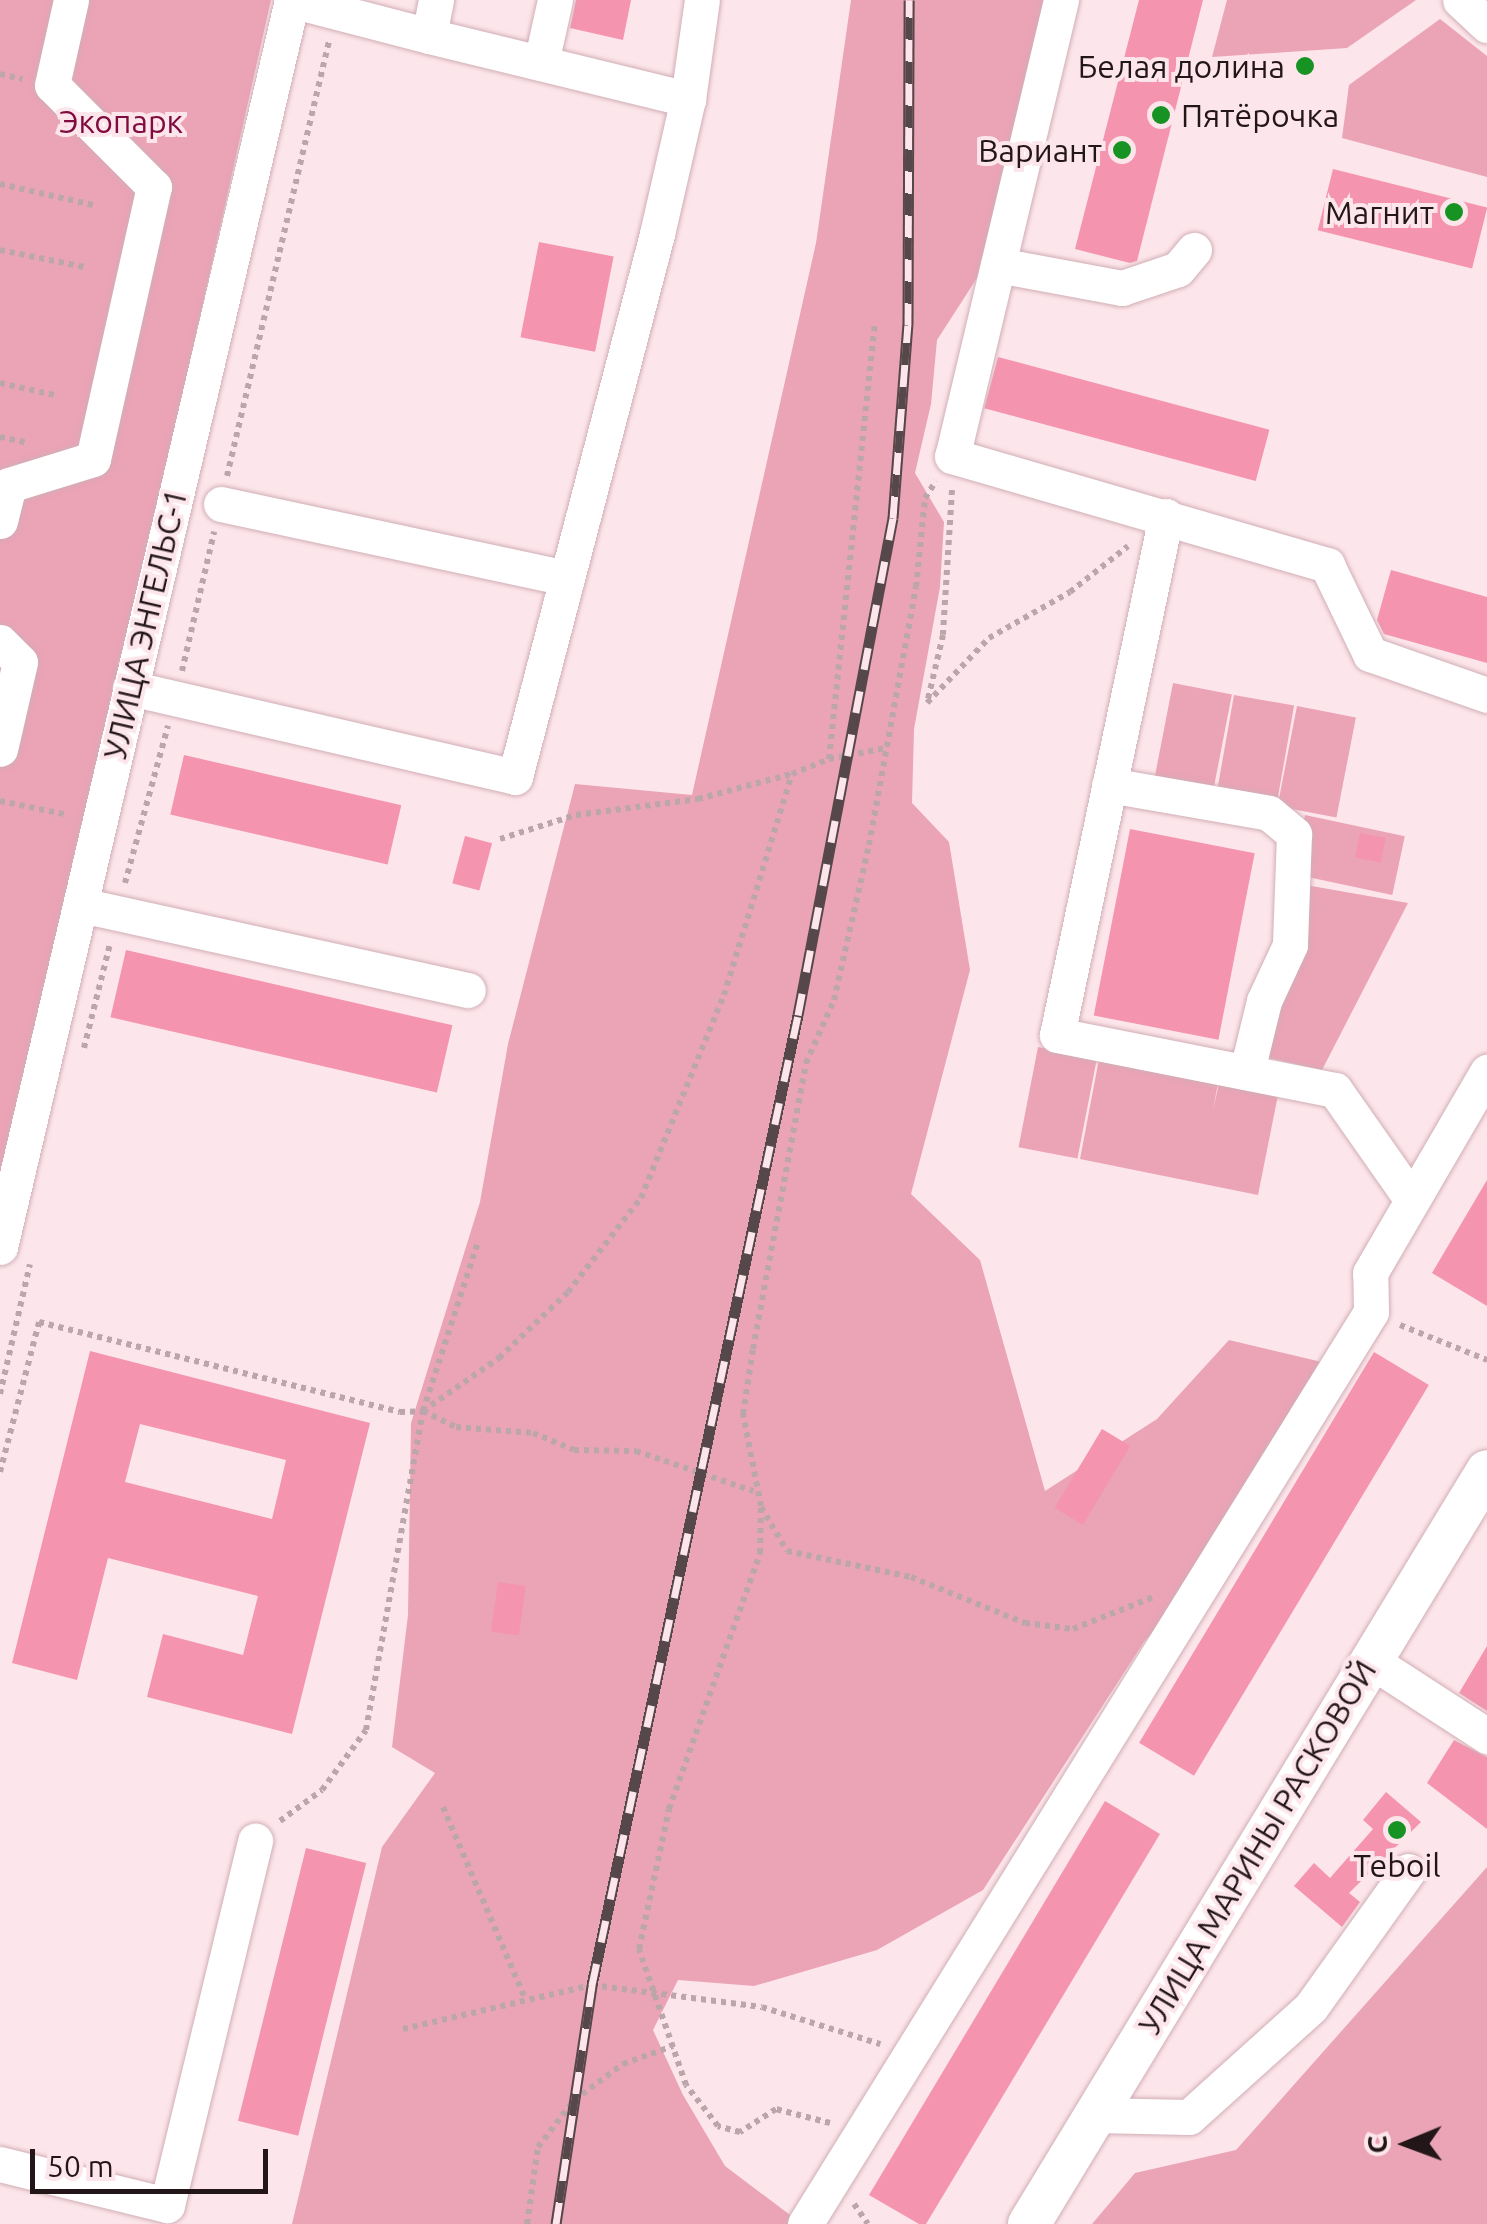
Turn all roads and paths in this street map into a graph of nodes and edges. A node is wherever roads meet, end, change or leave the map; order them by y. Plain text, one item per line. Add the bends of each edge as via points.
1 (71, 0) edge
2 (292, 0) edge
3 (436, 0) edge
4 (555, 0) edge
5 (702, 0) edge
6 (1062, 0) edge
7 (1460, 0) edge
8 (1487, 24) edge
9 (429, 36) junction
10 (541, 63) junction
11 (688, 99) junction
12 (0, 184) edge
13 (98, 206) dead end
14 (0, 250) edge
15 (1194, 250) dead end
16 (998, 265) junction
17 (84, 268) dead end
18 (874, 324) dead end
19 (0, 383) edge
20 (54, 395) dead end
21 (0, 437) edge
22 (42, 446) dead end
23 (952, 456) junction
24 (220, 504) dead end
25 (1166, 516) junction
26 (0, 521) edge
27 (566, 578) junction
28 (0, 642) edge
29 (130, 688) junction
30 (1487, 695) edge
31 (886, 748) junction
32 (0, 749) edge
33 (829, 760) junction
34 (792, 774) junction
35 (1109, 785) junction
36 (500, 839) dead end
37 (81, 905) junction
38 (468, 990) dead end
39 (1247, 1071) junction
40 (1487, 1072) edge
41 (1412, 1200) junction
42 (477, 1245) dead end
43 (0, 1247) edge
44 (1370, 1312) junction
45 (1487, 1360) edge
46 (423, 1411) junction
47 (1487, 1471) edge
48 (0, 1472) edge
49 (753, 1491) junction
50 (760, 1506) junction
51 (1204, 1580) junction
52 (1370, 1660) junction
53 (1487, 1736) edge
54 (443, 1807) dead end
55 (256, 1840) joint
56 (1408, 1871) dead end
57 (655, 1993) junction
58 (525, 1998) junction
59 (404, 2029) dead end
60 (920, 2034) junction
61 (673, 2046) junction
62 (1094, 2115) junction
63 (852, 2144) junction
64 (0, 2164) edge
65 (527, 2224) edge
66 (806, 2224) edge
67 (1029, 2224) edge

1 - 26 street via 52,86 154,187 93,460 8,485
2 - 9 street
2 - 29 street, УЛИЦА ЭНГЕЛЬС-1
3 - 9 street
4 - 10 street
5 - 11 street
6 - 16 street
7 - 8 street
9 - 10 street
10 - 11 street
11 - 27 street
12 - 13 path
14 - 17 path
15 - 16 street via 1178,269 1122,288
16 - 23 street
18 - 33 path
19 - 20 path
21 - 22 path
23 - 25 street
23 - 25 path via 953,543 927,703 989,638 1070,592
23 - 31 path via 924,498 916,586
24 - 27 street
25 - 30 street via 1328,565 1370,654
25 - 35 street
27 - 29 street via 515,778
28 - 32 street via 20,662
29 - 37 street, УЛИЦА ЭНГЕЛЬС-1
31 - 33 path
31 - 49 path via 834,1000 806,1064 753,1349 743,1414
33 - 34 path
34 - 36 path via 698,799 576,814
34 - 46 path via 724,995 641,1198 568,1292 499,1358
35 - 39 street via 1269,813 1294,834 1290,945 1264,1001
35 - 39 street via 1057,1035
37 - 38 street
37 - 43 street, УЛИЦА ЭНГЕЛЬС-1
39 - 41 street via 1334,1090
40 - 41 street
41 - 44 street via 1370,1274
42 - 46 path
44 - 45 path
44 - 51 street
46 - 48 path via 400,1412 40,1322
46 - 49 path via 456,1427 533,1433 574,1450 636,1451
46 - 55 path via 366,1730 322,1790
47 - 52 main road, УЛИЦА МАРИНЫ РАСКОВОЙ
49 - 50 path
50 - 51 path via 787,1550 911,1577 1025,1622 1072,1629
50 - 57 path via 760,1553 656,1857 639,1949
51 - 60 street
52 - 53 street
52 - 62 main road, УЛИЦА МАРИНЫ РАСКОВОЙ
54 - 58 path
55 - 64 street via 167,2205
56 - 62 street via 1311,2007 1189,2117
57 - 58 path via 592,1985
57 - 60 path via 762,2007 824,2022 878,2045
57 - 61 path
58 - 59 path
60 - 63 street
61 - 63 path via 686,2085 718,2126 740,2132 776,2109 826,2118
61 - 65 path via 622,2064 574,2100 538,2147
62 - 67 main road, УЛИЦА МАРИНЫ РАСКОВОЙ
63 - 66 street

